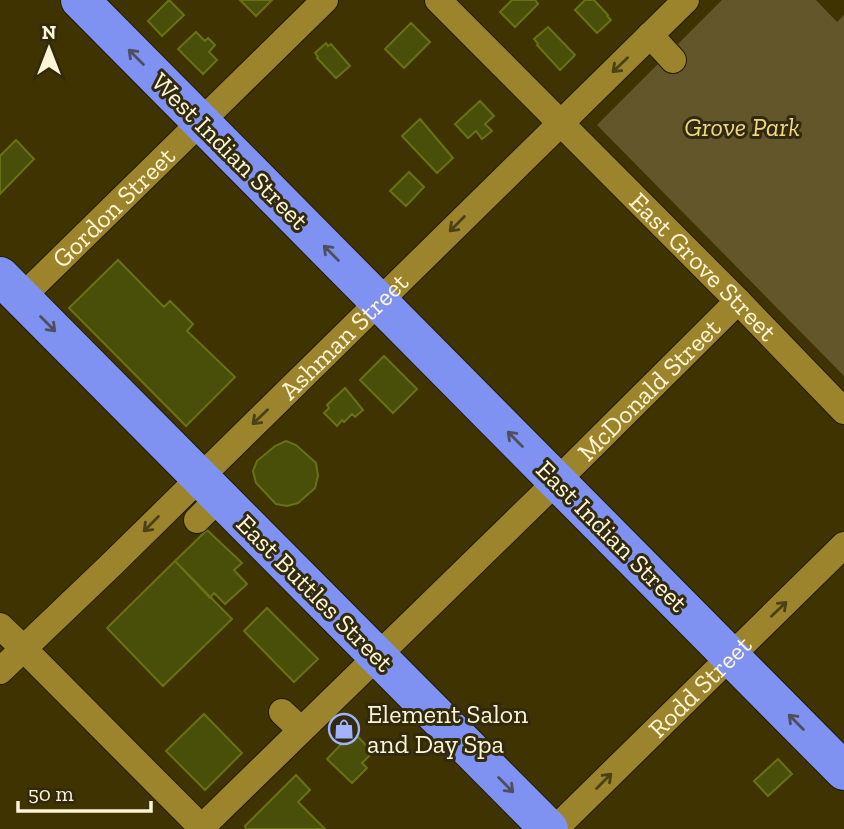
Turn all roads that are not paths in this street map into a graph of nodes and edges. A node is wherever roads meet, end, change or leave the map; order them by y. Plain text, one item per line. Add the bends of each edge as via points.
1 (80, 0) edge
2 (325, 0) edge
3 (438, 0) edge
4 (686, 0) edge
5 (650, 35) junction
6 (673, 60) dead end
7 (201, 121) junction
8 (560, 123) junction
9 (11, 287) edge
10 (379, 301) junction
11 (738, 301) junction
12 (844, 411) edge
13 (557, 481) junction
14 (205, 498) junction
15 (844, 545) edge
16 (0, 626) edge
17 (23, 648) junction
18 (377, 655) junction
19 (730, 656) junction
20 (0, 671) edge
21 (844, 771) edge
22 (201, 828) edge
23 (549, 829) edge
24 (555, 829) edge

7 -> 1 highway, West Indian Street
2 - 7 street, Gordon Street
3 - 8 street, East Grove Street
4 - 5 street, Ashman Street
5 - 6 street
5 -> 8 street, Ashman Street
7 - 9 street, Gordon Street
10 -> 7 highway, West Indian Street
8 -> 10 street, Ashman Street
8 - 11 street, East Grove Street
9 -> 14 highway, East Buttles Street
13 -> 10 highway, East Indian Street
10 -> 14 street, Ashman Street
11 - 12 street, East Grove Street
11 - 13 street, McDonald Street
13 - 18 street, McDonald Street
13 - 19 highway, East Indian Street
14 -> 17 street, Ashman Street via 111,565
14 - 18 highway, East Buttles Street via 274,570
19 -> 15 street, Rodd Street
16 - 17 street
17 - 20 street, Ashman Street
17 - 22 street via 124,734
18 - 22 street, McDonald Street via 292,721
18 -> 23 highway, East Buttles Street
21 -> 19 highway, East Indian Street
24 -> 19 street, Rodd Street

